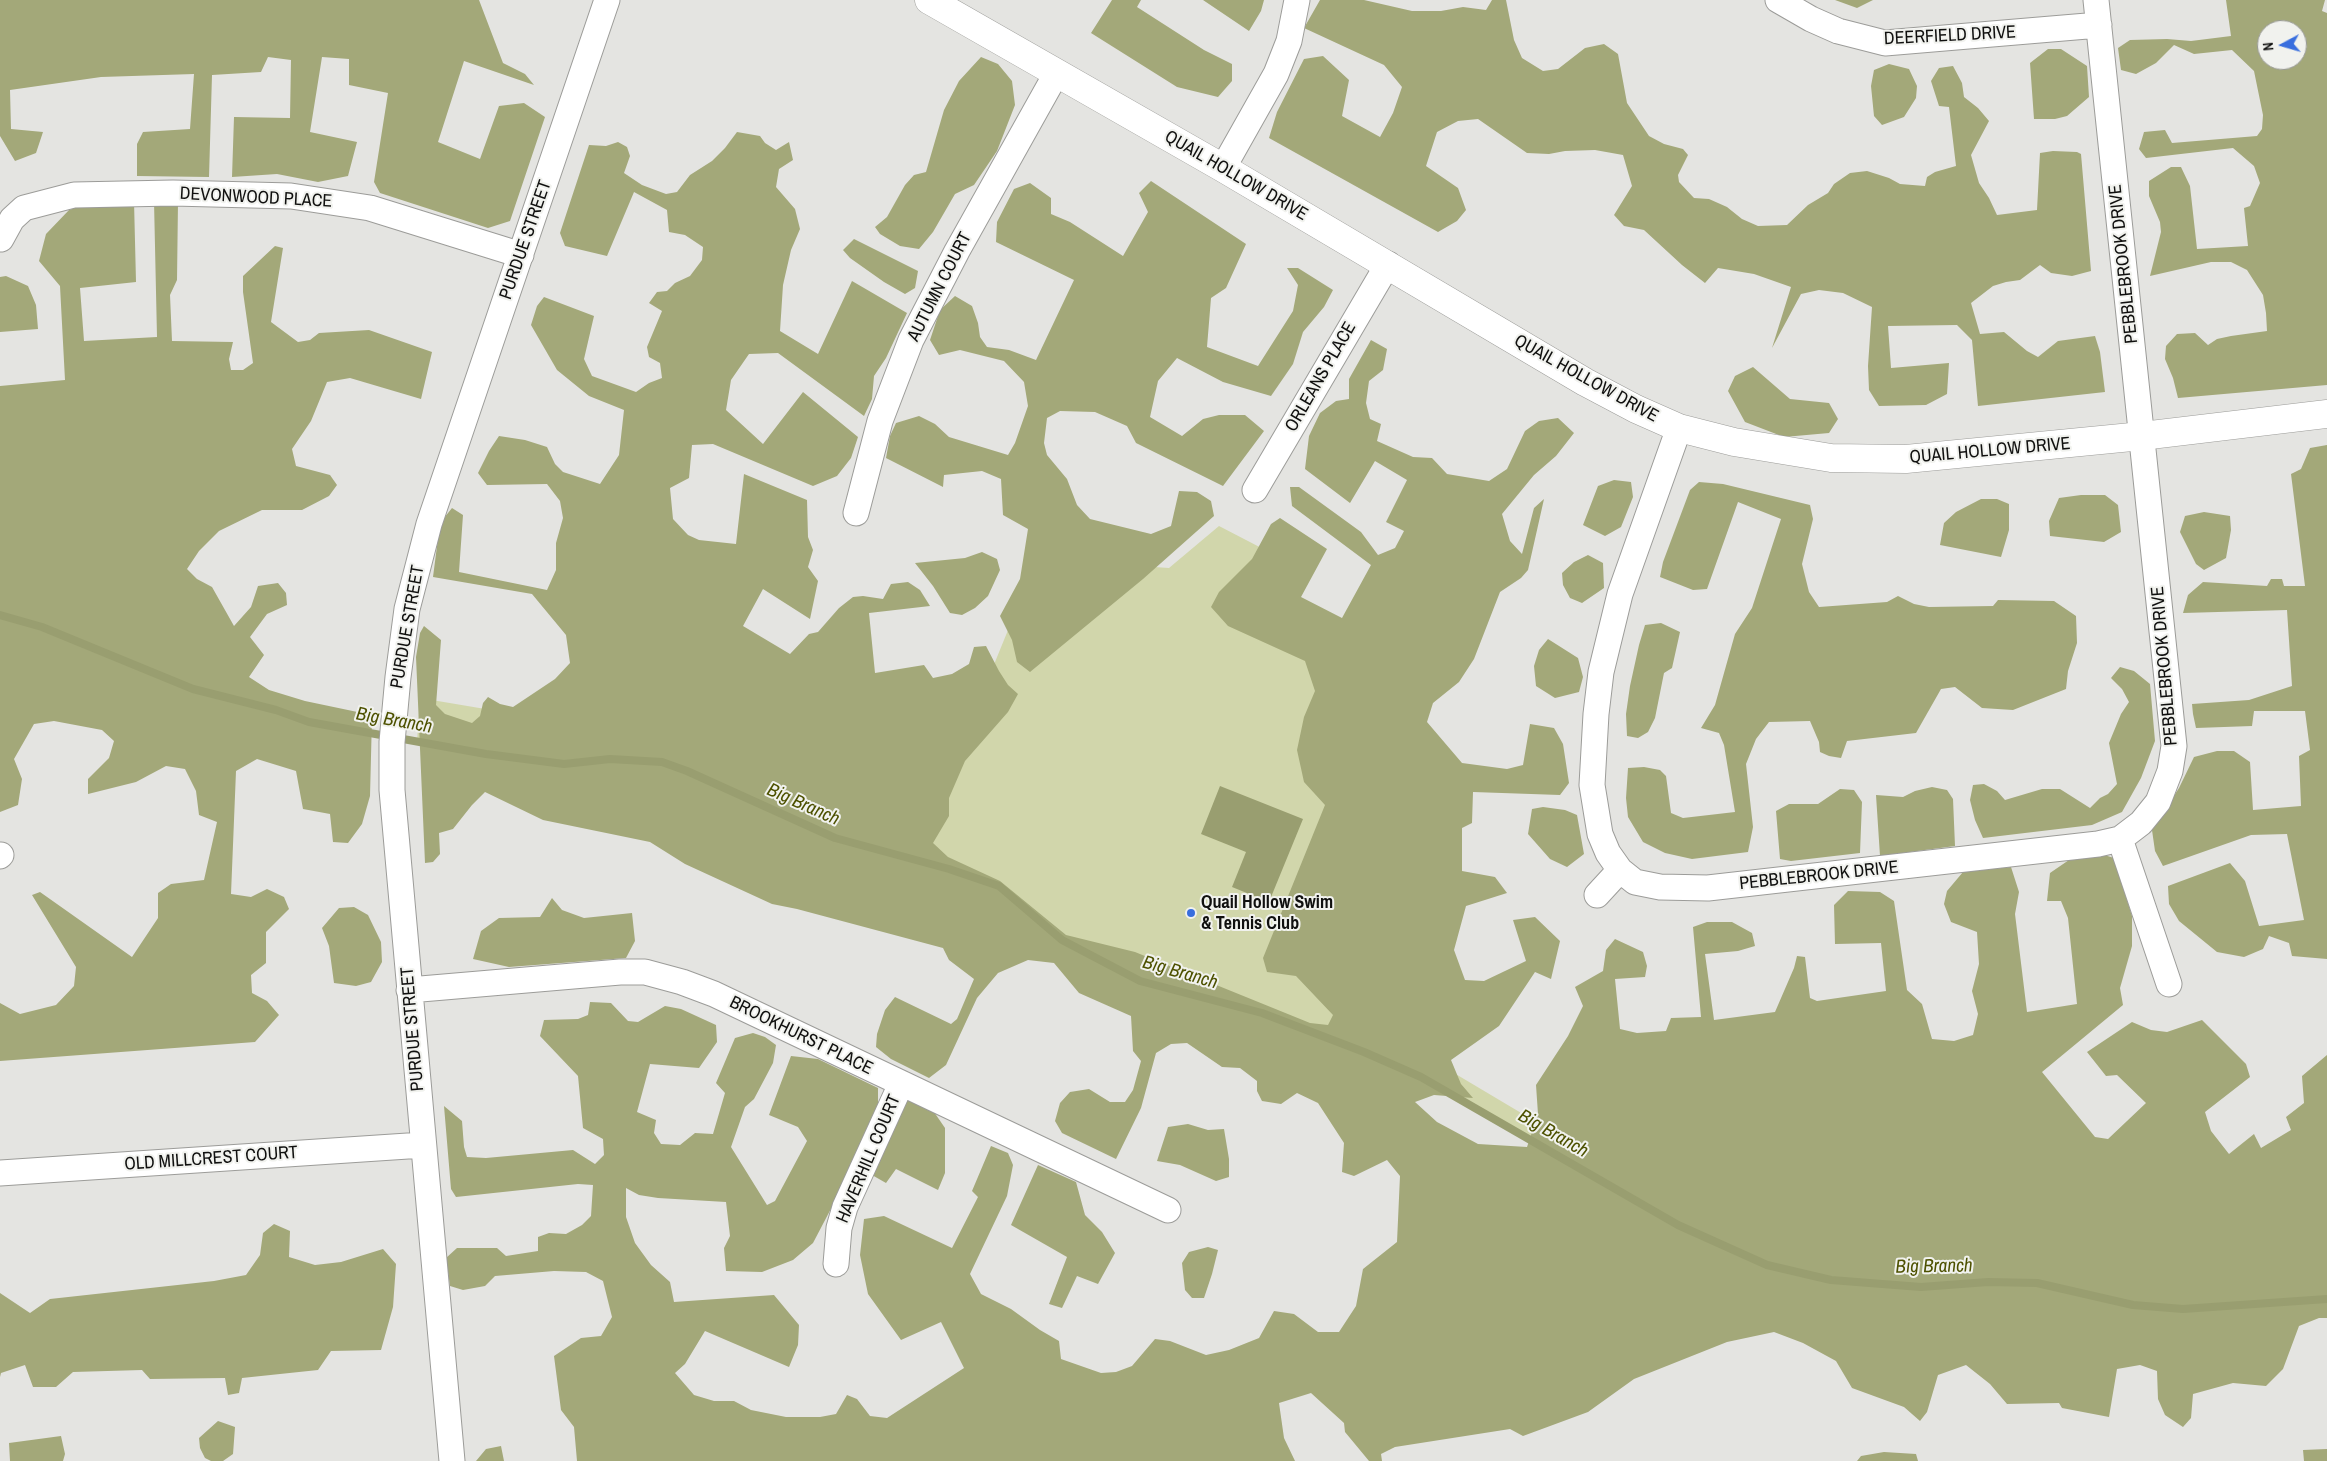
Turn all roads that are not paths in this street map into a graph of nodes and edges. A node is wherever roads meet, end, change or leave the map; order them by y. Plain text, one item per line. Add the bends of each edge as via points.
1 (607, 0) edge
2 (929, 0) edge
3 (1298, 0) edge
4 (1778, 0) edge
5 (2096, 0) edge
6 (2099, 25) junction
7 (1056, 74) junction
8 (1223, 168) junction
9 (1, 239) edge
10 (521, 255) junction
11 (1388, 264) junction
12 (2327, 414) edge
13 (1679, 428) junction
14 (2142, 436) junction
15 (1255, 490) dead end
16 (856, 513) dead end
17 (2120, 838) junction
18 (1620, 870) junction
19 (1598, 895) dead end
20 (2169, 984) dead end
21 (410, 990) junction
22 (901, 1084) junction
23 (423, 1144) junction
24 (0, 1173) edge
25 (1168, 1210) dead end
26 (836, 1264) dead end
27 (452, 1461) edge

1 - 10 street, PURDUE STREET
2 - 7 street, QUAIL HOLLOW DRIVE
3 - 8 street via 1289,41 1276,74
4 - 6 street, DEERFIELD DRIVE via 1838,31 1885,43
5 - 6 street, PEBBLEBROOK DRIVE
6 - 14 street, PEBBLEBROOK DRIVE
7 - 8 street, QUAIL HOLLOW DRIVE
7 - 16 street, AUTUMN COURT via 911,340 880,421
8 - 11 street, QUAIL HOLLOW DRIVE
9 - 10 street, DEVONWOOD PLACE via 12,219 24,208 74,195 291,196 370,208
10 - 21 street, PURDUE STREET via 429,524 407,609 392,742 392,790
11 - 13 street, QUAIL HOLLOW DRIVE via 1585,382 1636,410
11 - 15 street, ORLEANS PLACE
12 - 14 street, QUAIL HOLLOW DRIVE
13 - 14 street, QUAIL HOLLOW DRIVE via 1785,451 1851,460 1928,458
13 - 18 street, PEBBLEBROOK DRIVE via 1620,594 1600,672 1592,785 1600,834
14 - 17 street, PEBBLEBROOK DRIVE via 2174,746 2170,771 2158,802 2141,824
17 - 18 street, PEBBLEBROOK DRIVE via 2098,844 1708,888 1660,887 1635,882
17 - 20 street
18 - 19 street
21 - 22 street, BROOKHURST PLACE via 645,972 714,994
21 - 23 street, PURDUE STREET
22 - 25 street, BROOKHURST PLACE
22 - 26 street, HAVERHILL COURT via 845,1207 839,1228
23 - 24 street, OLD MILLCREST COURT
23 - 27 street, PURDUE STREET

